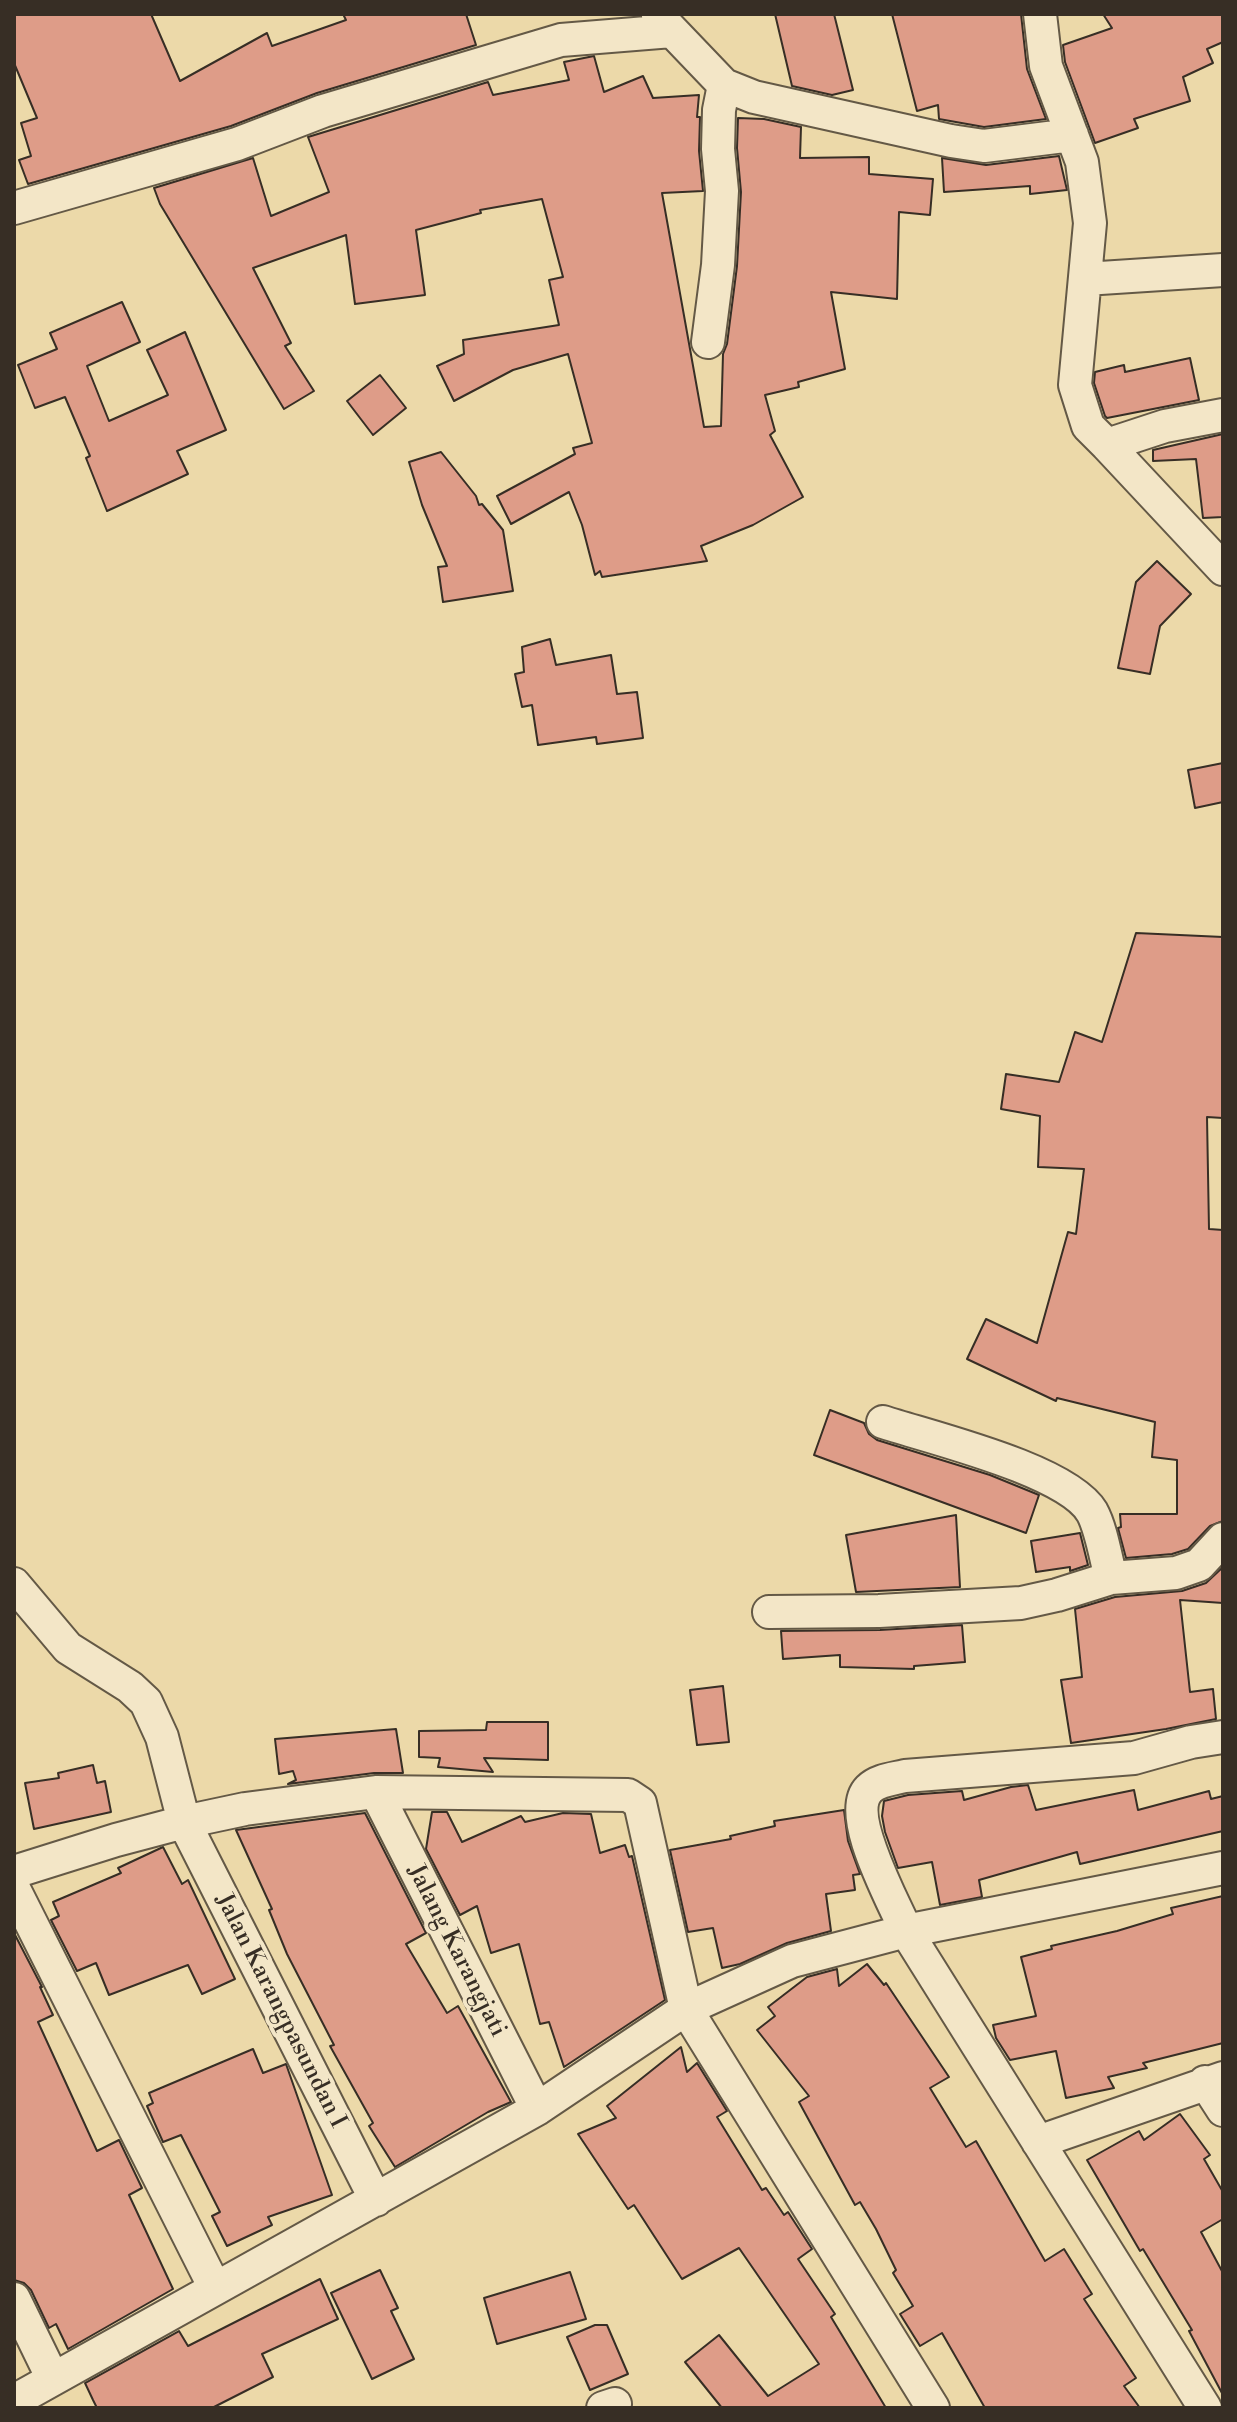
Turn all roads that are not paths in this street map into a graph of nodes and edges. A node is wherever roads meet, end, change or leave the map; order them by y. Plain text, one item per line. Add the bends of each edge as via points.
1 (1040, 14) edge
2 (664, 22) edge
3 (724, 85) junction
4 (1072, 135) junction
5 (14, 208) edge
6 (1223, 270) edge
7 (1085, 279) junction
8 (708, 342) dead end
9 (1223, 415) edge
10 (1107, 445) junction
11 (1223, 569) edge
12 (883, 1422) dead end
13 (1223, 1539) edge
14 (1111, 1578) junction
15 (14, 1584) edge
16 (769, 1612) dead end
17 (1223, 1737) edge
18 (376, 1792) junction
19 (184, 1822) junction
20 (1223, 1868) edge
21 (14, 1872) edge
22 (14, 1889) edge
23 (906, 1931) junction
24 (686, 2009) junction
25 (1214, 2080) edge
26 (537, 2109) junction
27 (1223, 2110) edge
28 (1038, 2142) junction
29 (376, 2200) junction
30 (215, 2288) junction
31 (14, 2299) edge
32 (53, 2379) junction
33 (14, 2401) edge
34 (933, 2408) edge
35 (1205, 2408) edge

1 - 4 street via 1046,66
2 - 3 street
2 - 5 street via 561,40 323,111 237,144
3 - 4 street via 789,106 973,145
3 - 8 street via 718,123 719,250
4 - 7 street via 1082,162 1090,223
6 - 7 street
7 - 10 street via 1075,385 1088,426
9 - 10 street
10 - 11 street
12 - 14 street via 1031,1470 1074,1493 1092,1513
13 - 14 street via 1199,1565 1176,1573
14 - 16 street via 1037,1600 997,1605
15 - 19 street, Jalan Karangpasundan I via 68,1648 146,1702 162,1737
17 - 23 street via 1134,1758 905,1776 878,1783 861,1804 862,1829
18 - 19 street
18 - 24 street via 634,1797 640,1803
18 - 26 street, Jalang Karangjati
19 - 21 street
19 - 29 street, Jalan Karangpasundan I
20 - 23 street
22 - 30 street
23 - 24 street via 792,1961
23 - 28 street
24 - 26 street
24 - 34 street
25 - 27 street
25 - 28 street
26 - 29 street
28 - 35 street
29 - 30 street
30 - 32 street
31 - 32 street
32 - 33 street

